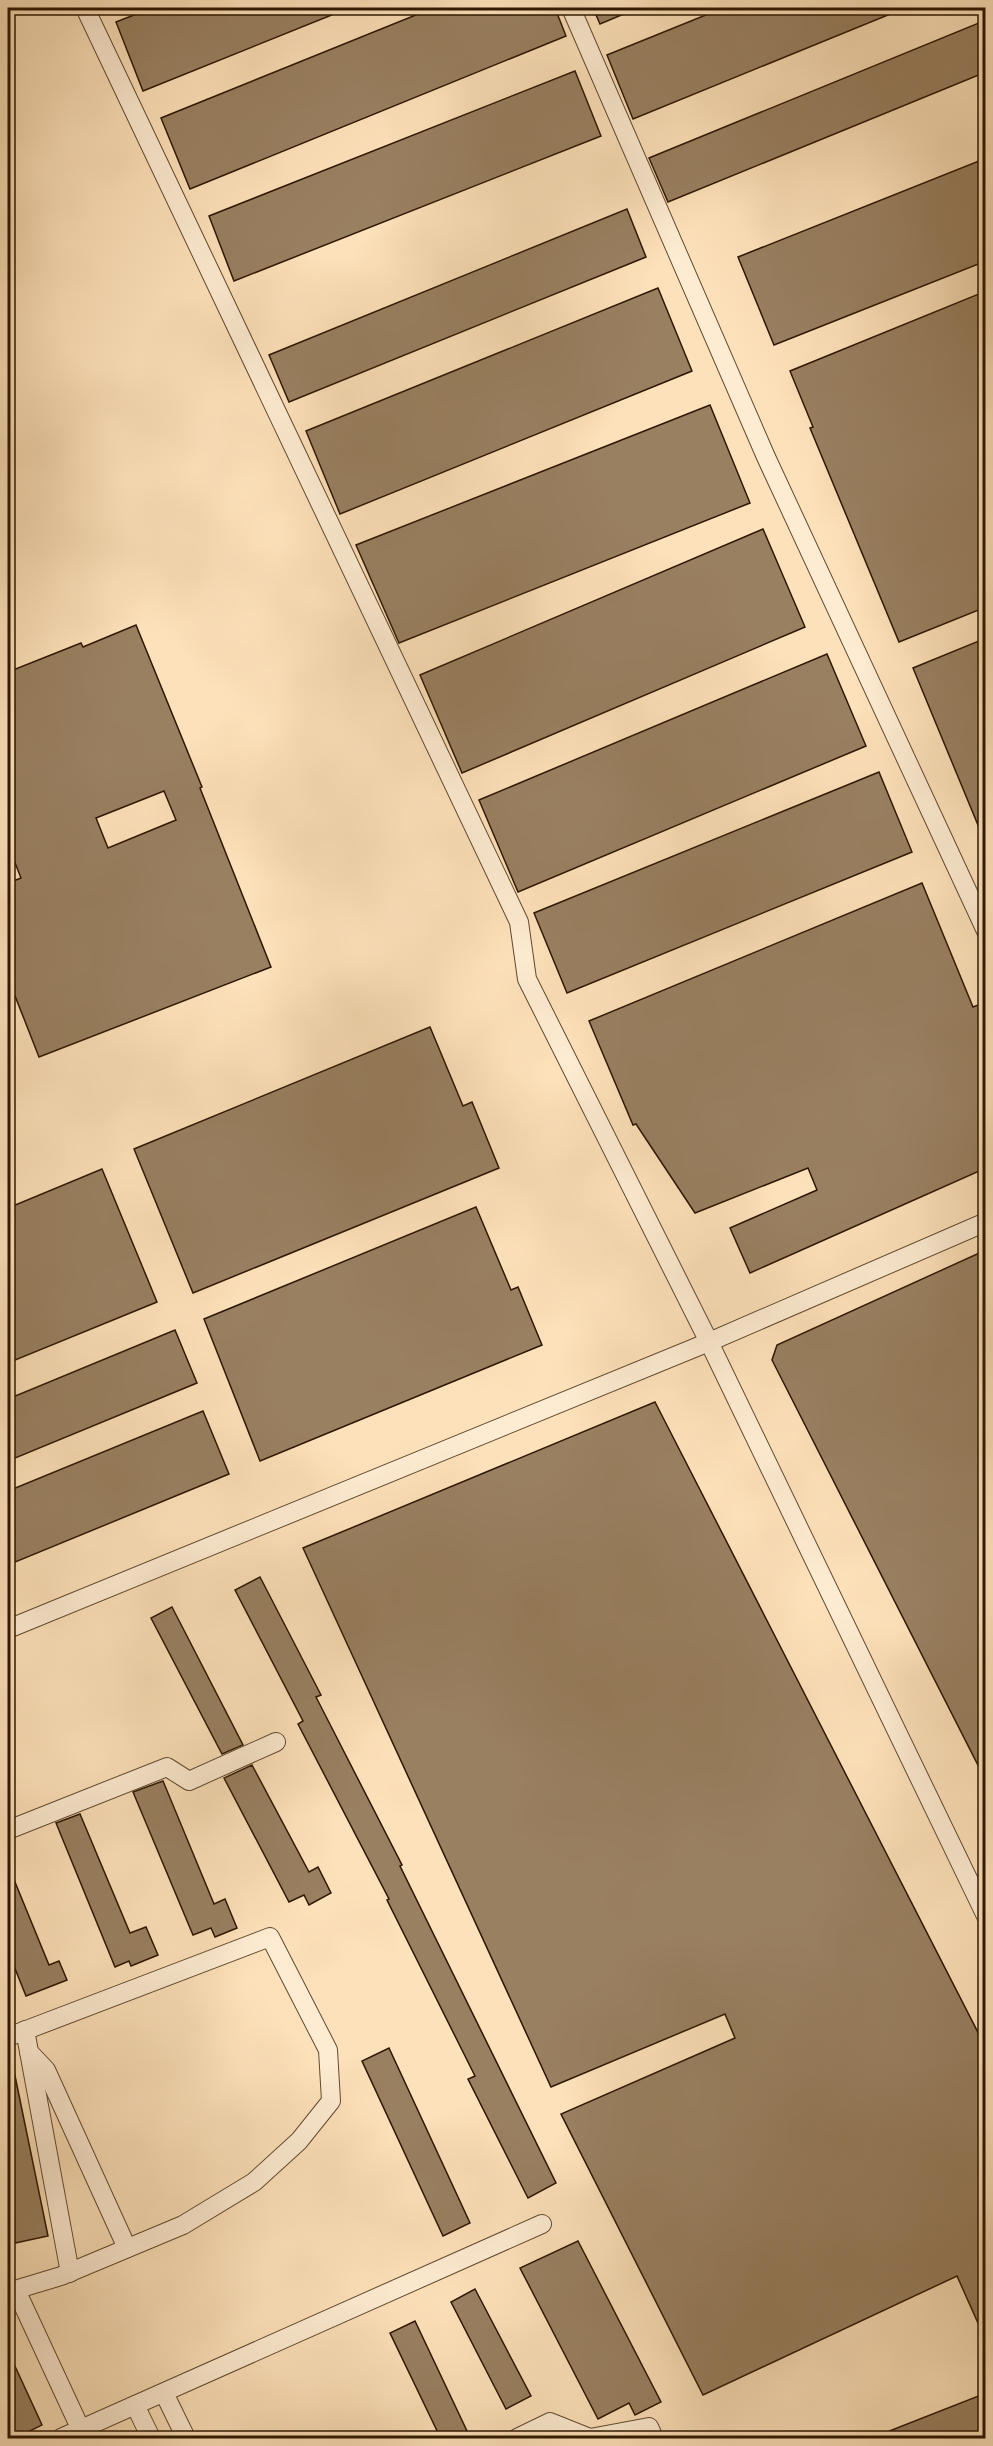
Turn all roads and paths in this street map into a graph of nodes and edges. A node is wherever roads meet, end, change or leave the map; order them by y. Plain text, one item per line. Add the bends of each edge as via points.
1 (88, 8) edge
2 (571, 8) edge
3 (986, 931) edge
4 (986, 1222) edge
5 (709, 1342) junction
6 (8, 1629) edge
7 (276, 1742) dead end
8 (8, 1830) edge
9 (985, 1913) edge
10 (25, 2030) junction
11 (8, 2037) edge
12 (29, 2052) junction
13 (542, 2224) dead end
14 (127, 2248) junction
15 (70, 2273) junction
16 (12, 2291) edge
17 (164, 2393) junction
18 (135, 2405) junction
19 (81, 2430) junction
20 (590, 2438) edge
21 (61, 2439) edge
22 (151, 2439) edge
23 (186, 2439) edge
24 (517, 2439) edge
25 (654, 2439) edge

1 - 5 street via 519,922 527,979
2 - 3 street via 766,457
4 - 5 street
5 - 6 street
5 - 9 street
7 - 8 street via 189,1781 167,1767
10 - 11 street
10 - 12 street
10 - 14 street via 270,1937 328,2050 331,2102 299,2141 254,2182 183,2225
12 - 14 street via 46,2070
12 - 15 street
13 - 17 street
14 - 15 street
15 - 16 street
16 - 19 street
17 - 18 street
17 - 23 street
18 - 19 street
18 - 22 street
19 - 21 street
20 - 24 street via 550,2422
20 - 25 street via 649,2427

